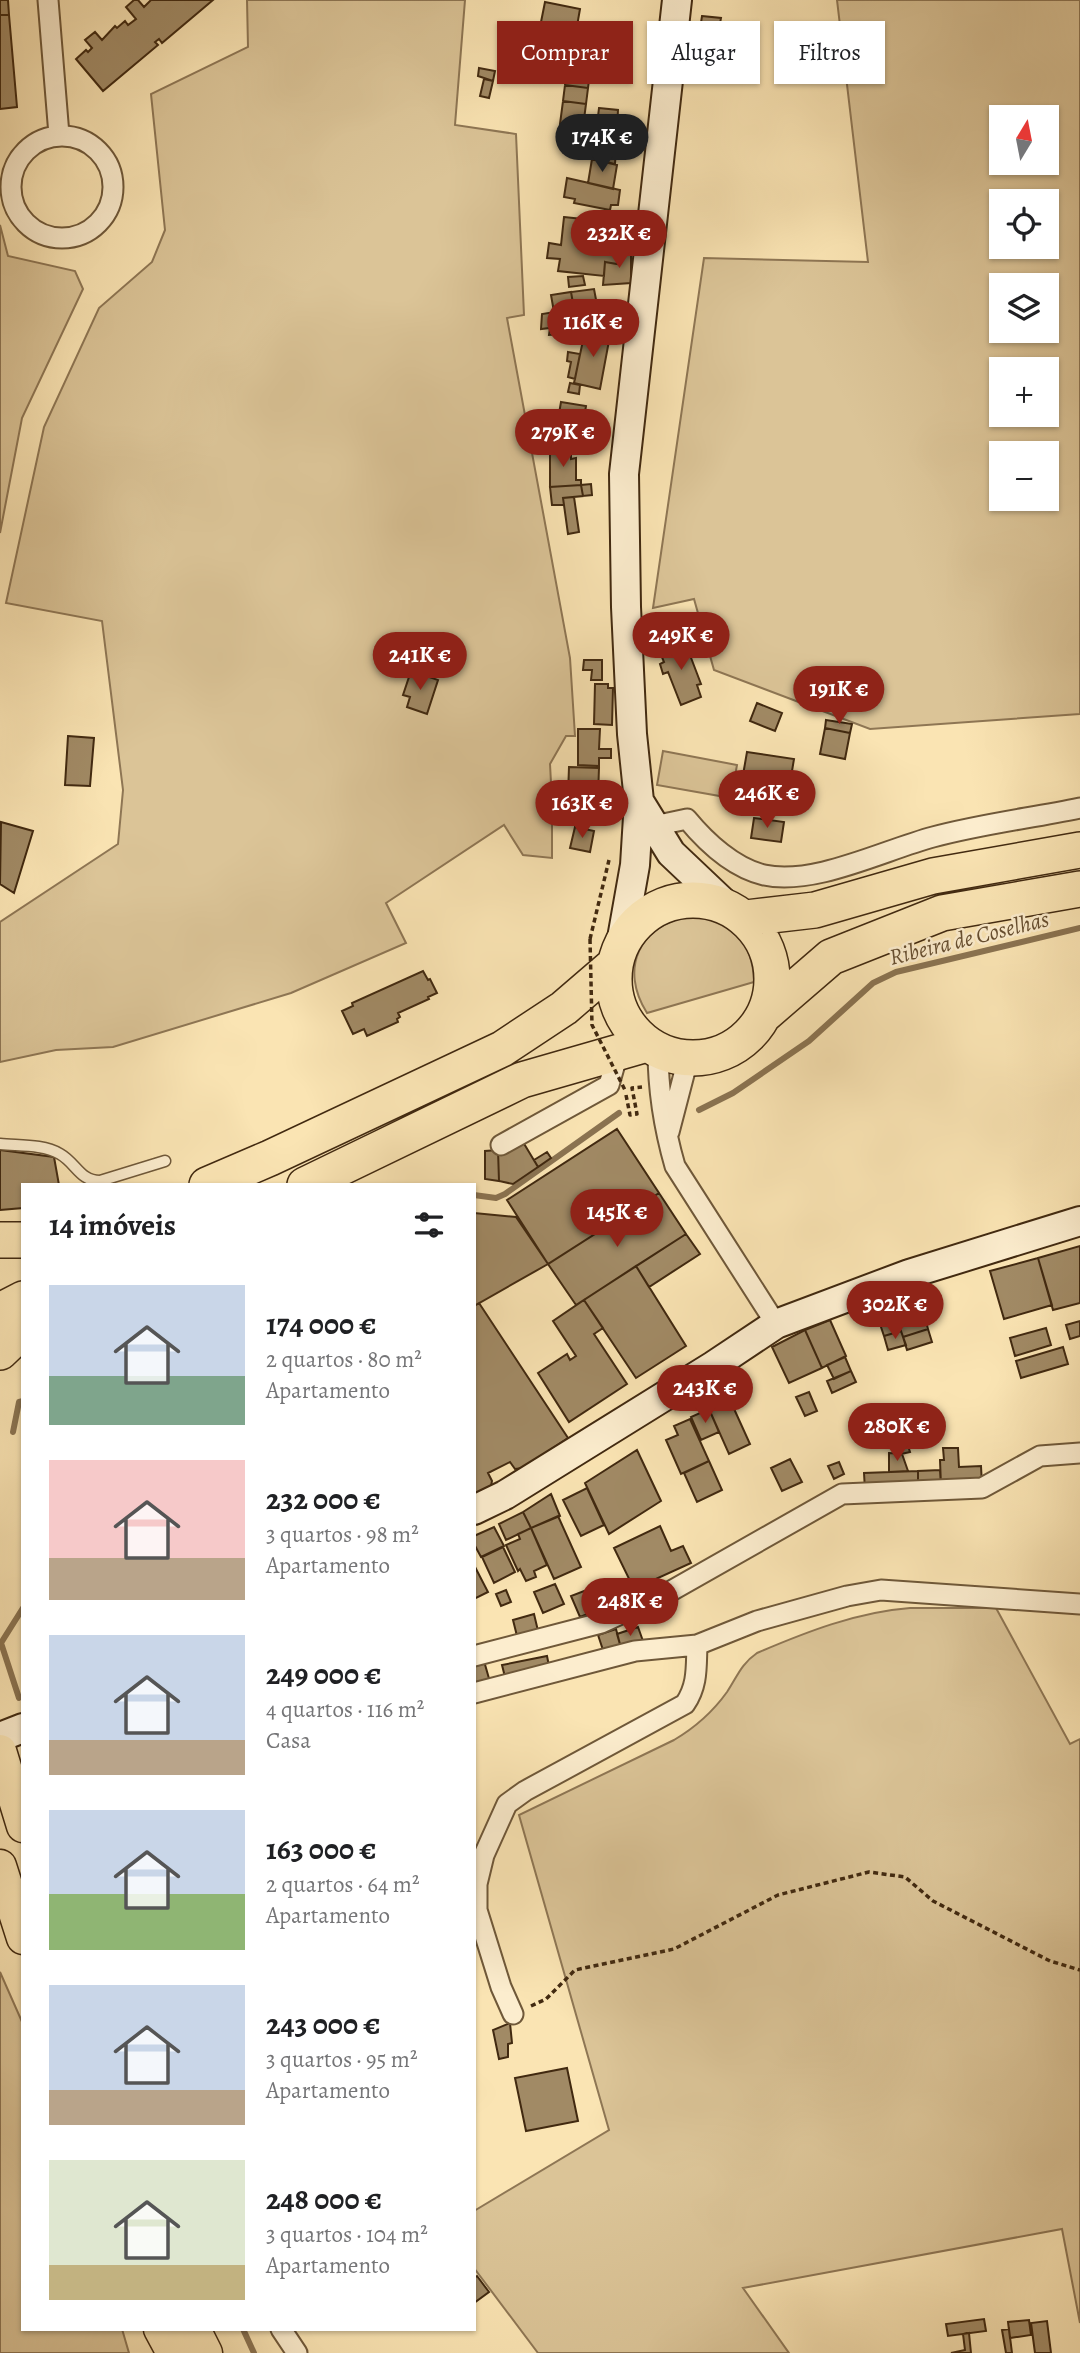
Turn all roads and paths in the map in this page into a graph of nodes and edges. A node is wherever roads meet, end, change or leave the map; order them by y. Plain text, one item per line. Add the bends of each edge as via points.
1 (48, 0) edge
2 (677, 0) edge
3 (59, 135) junction
4 (639, 802) junction
5 (1080, 808) edge
6 (654, 826) junction
7 (1080, 850) edge
8 (606, 876) dead end
9 (1080, 889) edge
10 (737, 913) junction
11 (618, 955) junction
12 (765, 1014) junction
13 (653, 1051) junction
14 (633, 1096) dead end
15 (667, 1140) junction
16 (0, 1144) edge
17 (501, 1145) dead end
18 (165, 1161) dead end
19 (211, 1183) edge
20 (309, 1183) edge
21 (1080, 1221) edge
22 (0, 1240) edge
23 (21, 1240) edge
24 (21, 1301) edge
25 (0, 1311) edge
26 (776, 1324) junction
27 (21, 1332) edge
28 (0, 1352) edge
29 (1080, 1453) edge
30 (476, 1509) edge
31 (1080, 1604) edge
32 (697, 1645) junction
33 (476, 1655) edge
34 (476, 1692) edge
35 (21, 1729) edge
36 (0, 1737) edge
37 (0, 1751) edge
38 (21, 1819) edge
39 (0, 1866) edge
40 (21, 1932) edge
41 (1080, 1970) edge
42 (513, 2014) joint
43 (161, 2331) edge
44 (195, 2331) edge
45 (282, 2331) edge
46 (298, 2331) edge
47 (173, 2353) edge
48 (206, 2353) edge
49 (297, 2353) edge
50 (303, 2353) edge

1 - 3 street
2 - 4 street via 624,474 632,734
3 - 3 street via 28,148 17,161 11,194 26,223 40,233 73,237 102,219 110,205 111,171 91,145
4 - 6 street
4 - 11 street via 635,865
5 - 6 street via 935,836 814,875 789,877 762,875 735,862 687,820
6 - 10 street via 671,853
7 - 10 highway via 933,876 815,910
8 - 14 path, bridge via 590,939 592,1026 625,1090 630,1115 637,1114
9 - 12 highway via 942,914 831,957
10 - 11 highway via 704,900 667,904 636,923
10 - 12 highway via 763,939 772,963 773,989
11 - 13 highway via 614,988 620,1009 631,1029
11 - 19 highway via 564,1008 502,1049
12 - 13 highway via 752,1034 712,1057
13 - 15 street
13 - 15 street
13 - 17 street via 609,1084
13 - 20 highway via 585,1060 522,1080
15 - 26 street via 675,1166
16 - 18 lane via 47,1148 68,1159 91,1181
21 - 26 street via 909,1275
22 - 23 highway
24 - 25 highway
26 - 30 street
27 - 28 highway
29 - 33 street via 1040,1456 982,1488 842,1494 671,1591 601,1623
31 - 32 street via 881,1590 757,1621
32 - 34 street via 635,1651
32 - 42 street via 696,1680 685,1704 524,1791 507,1804 501,1816 484,1855 477,1910
35 - 36 street
37 - 38 main road
39 - 40 main road
41 - 42 path via 1050,1961 933,1901 905,1877 869,1872 778,1895 674,1949 575,1970 546,1999
43 - 47 main road
44 - 48 main road
45 - 49 street
46 - 50 street

